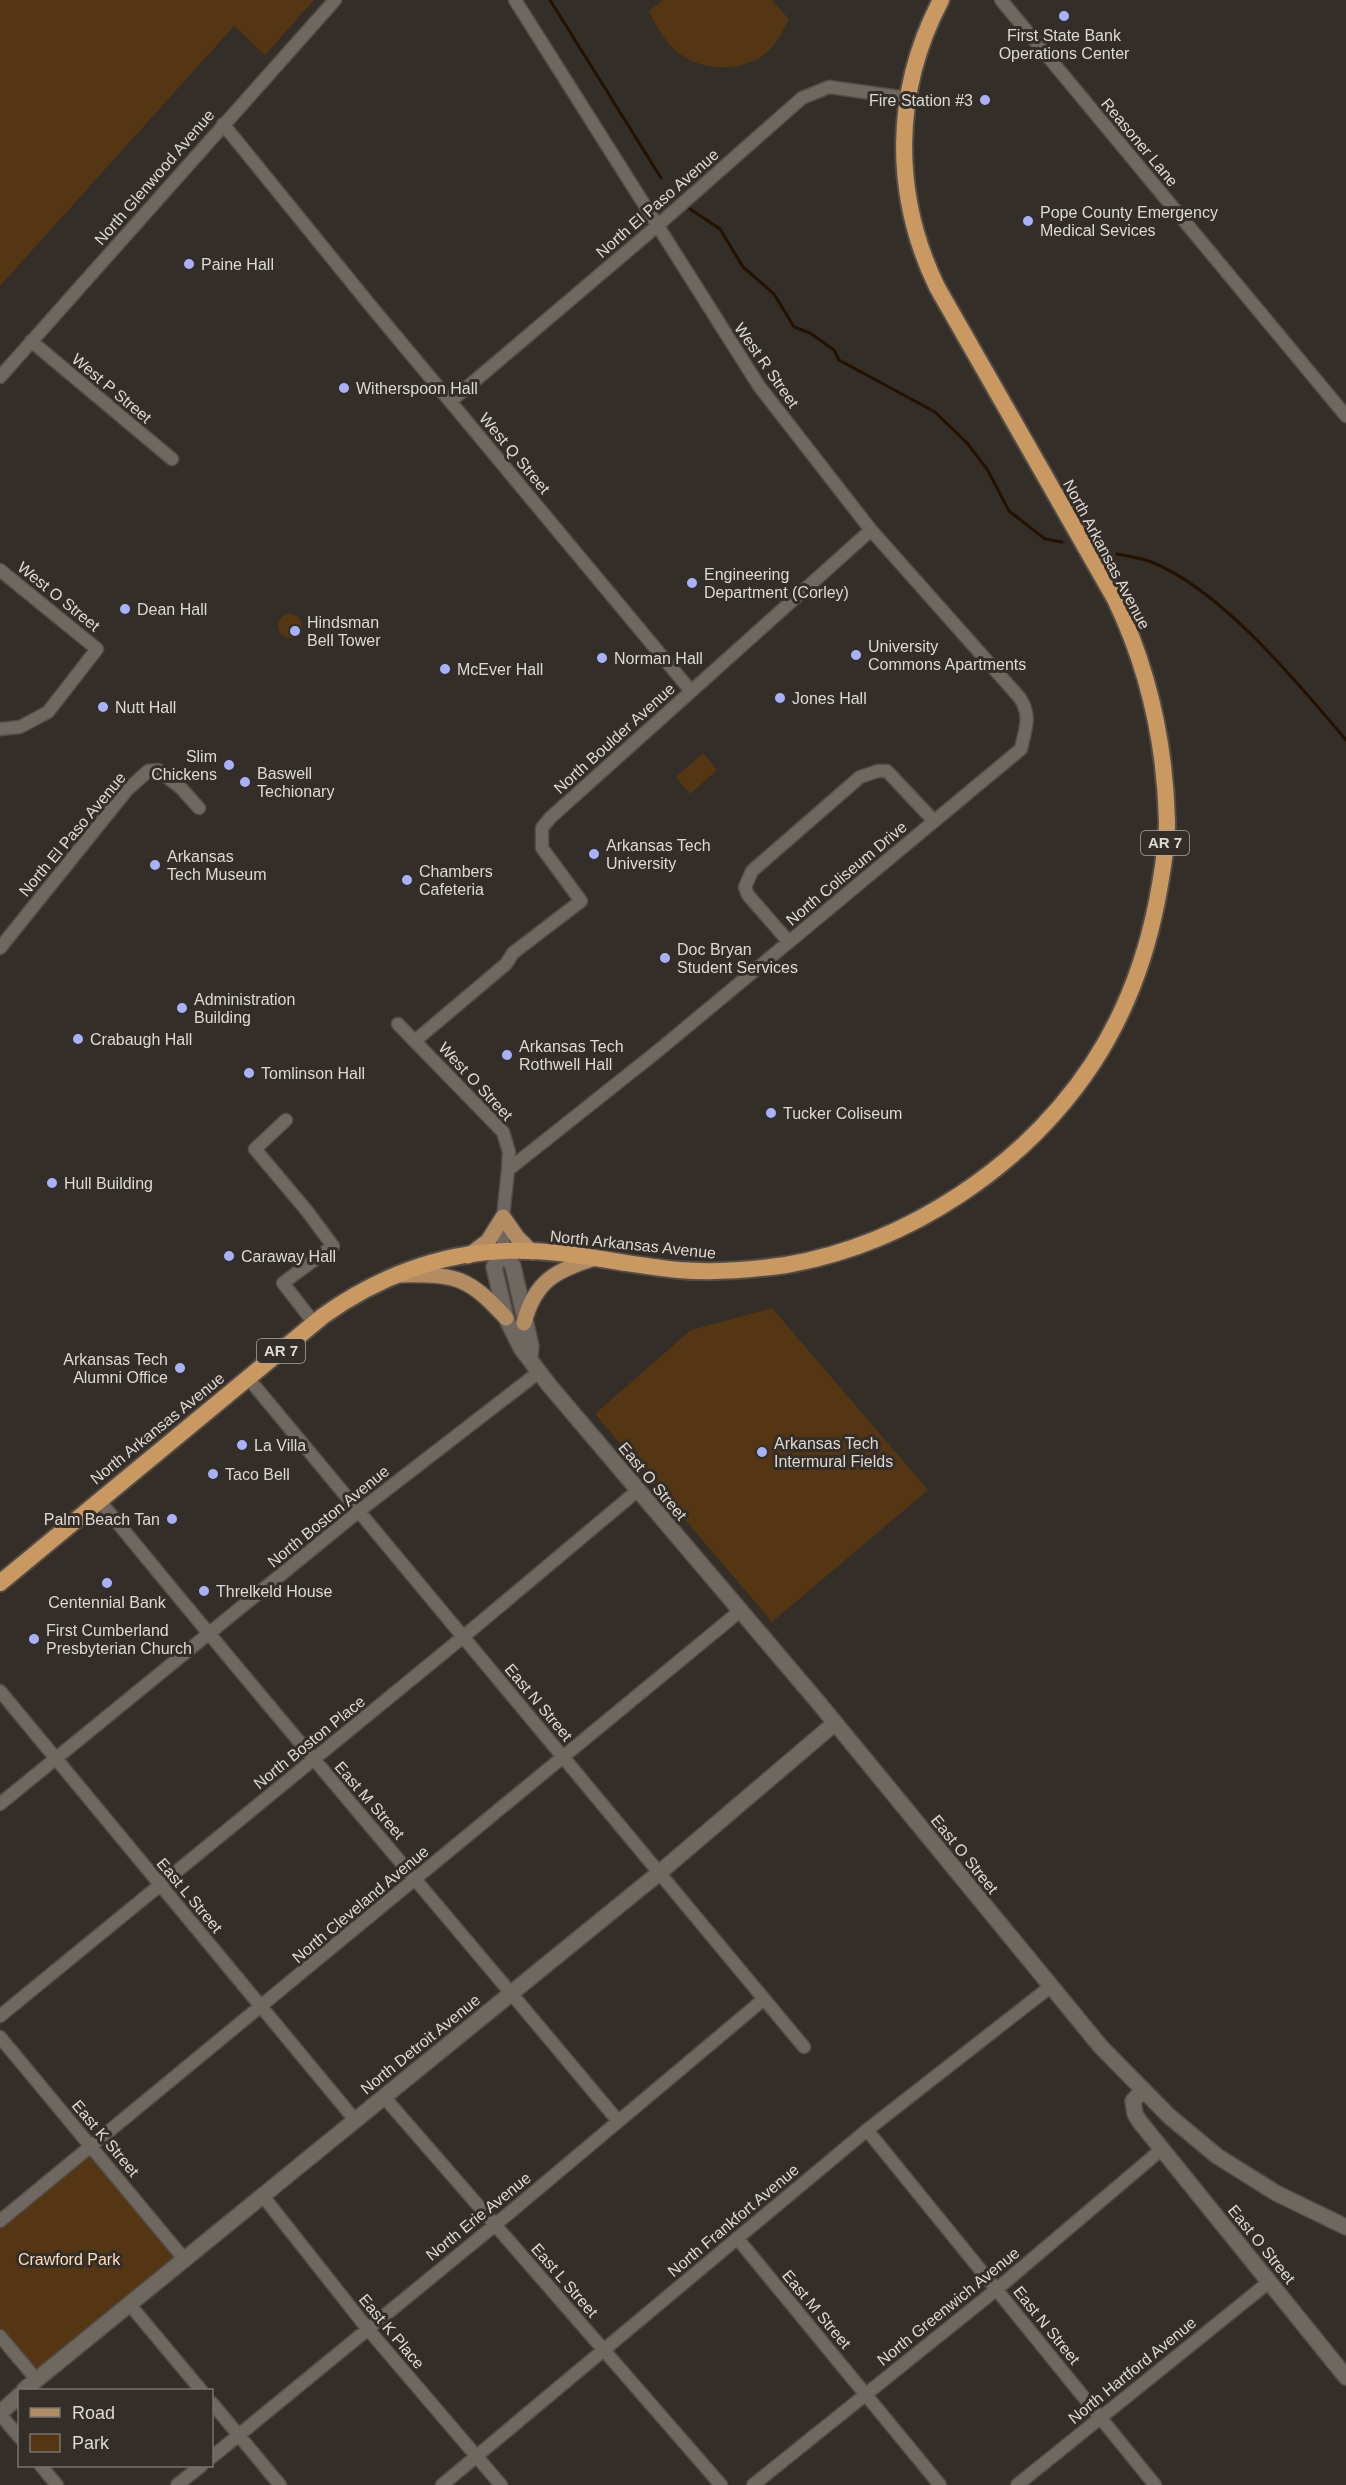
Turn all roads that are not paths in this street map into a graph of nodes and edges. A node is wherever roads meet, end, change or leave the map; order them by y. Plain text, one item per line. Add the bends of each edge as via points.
1 (335, 0) edge
2 (515, 0) edge
3 (941, 0) edge
4 (1001, 0) edge
5 (907, 98) junction
6 (223, 124) junction
7 (657, 226) junction
8 (31, 341) junction
9 (0, 377) edge
10 (450, 401) junction
11 (1346, 416) edge
12 (172, 459) dead end
13 (871, 530) junction
14 (0, 570) edge
15 (692, 691) junction
16 (1028, 722) joint
17 (0, 729) edge
18 (199, 808) dead end
19 (934, 821) junction
20 (789, 942) junction
21 (0, 948) edge
22 (398, 1024) dead end
23 (416, 1040) junction
24 (286, 1120) dead end
25 (508, 1170) junction
26 (503, 1217) junction
27 (503, 1251) junction
28 (532, 1252) junction
29 (468, 1256) junction
30 (595, 1258) junction
31 (395, 1275) junction
32 (506, 1318) junction
33 (314, 1323) junction
34 (524, 1323) junction
35 (530, 1357) junction
36 (540, 1372) junction
37 (248, 1378) junction
38 (637, 1491) junction
39 (99, 1500) junction
40 (359, 1511) junction
41 (0, 1582) edge
42 (740, 1611) junction
43 (208, 1634) junction
44 (464, 1637) junction
45 (0, 1691) edge
46 (835, 1723) junction
47 (563, 1757) junction
48 (55, 1759) junction
49 (313, 1759) junction
50 (0, 1804) edge
51 (659, 1873) junction
52 (416, 1878) junction
53 (160, 1886) junction
54 (1050, 1987) junction
55 (511, 1993) junction
56 (764, 1999) junction
57 (261, 2007) junction
58 (0, 2016) edge
59 (0, 2037) edge
60 (804, 2047) dead end
61 (1143, 2090) junction
62 (384, 2097) junction
63 (355, 2120) junction
64 (618, 2121) junction
65 (867, 2130) junction
66 (90, 2145) junction
67 (1162, 2149) junction
68 (262, 2195) junction
69 (0, 2221) edge
70 (495, 2225) junction
71 (1346, 2227) edge
72 (737, 2238) junction
73 (185, 2260) junction
74 (1269, 2282) junction
75 (997, 2289) junction
76 (130, 2305) junction
77 (367, 2328) junction
78 (0, 2336) edge
79 (604, 2351) junction
80 (1346, 2377) edge
81 (36, 2379) junction
82 (26, 2389) edge
83 (199, 2389) edge
84 (867, 2394) junction
85 (18, 2397) edge
86 (213, 2404) edge
87 (0, 2413) edge
88 (1100, 2417) junction
89 (18, 2436) edge
90 (238, 2436) junction
91 (213, 2456) edge
92 (476, 2456) junction
93 (42, 2467) edge
94 (200, 2467) edge
95 (57, 2485) edge
96 (177, 2485) edge
97 (280, 2485) edge
98 (442, 2485) edge
99 (501, 2485) edge
100 (721, 2485) edge
101 (753, 2485) edge
102 (940, 2485) edge
103 (1017, 2485) edge
104 (1155, 2485) edge

1 - 6 street, North Glenwood Avenue
2 - 7 street, West R Street
3 - 5 highway, North Arkansas Avenue / AR 7 via 923,38
4 - 11 street, Reasoner Lane
5 - 7 street, North El Paso Avenue via 829,87 801,98
5 - 30 highway, North Arkansas Avenue / AR 7 via 903,137 905,187 924,260 1111,591 1139,652 1155,708 1167,821 1149,942 1124,1004 1093,1063 1053,1113 1007,1159 955,1198 902,1227 845,1249 785,1265 724,1271 680,1270
6 - 8 street, North Glenwood Avenue
6 - 10 street, West Q Street
7 - 10 street, North El Paso Avenue
7 - 13 street, West R Street via 759,386
8 - 9 street, North Glenwood Avenue
8 - 12 street, West P Street
10 - 15 street, West Q Street
13 - 15 street, North Boulder Avenue
13 - 16 street, West R Street via 1020,698
14 - 17 street, West O Street via 97,649 48,712 20,727
15 - 23 street, North Boulder Avenue via 542,828 542,848 581,902 513,953 506,964
16 - 19 street, North Coliseum Drive via 1021,748
18 - 21 street, North El Paso Avenue via 159,770 148,771 127,790
19 - 20 street, North Coliseum Drive
19 - 20 street via 887,771 860,777 752,871 745,886 748,895
20 - 25 street, North Coliseum Drive
22 - 23 street, West O Street
23 - 25 street, West O Street via 503,1132 509,1152
24 - 33 street via 255,1149 333,1246 283,1283
25 - 26 street, West O Street
26 - 27 street, West O Street
26 - 28 main road
26 - 29 main road via 488,1241
27 - 28 highway, North Arkansas Avenue / AR 7
27 - 29 highway, North Arkansas Avenue / AR 7
27 - 32 street, East O Street via 494,1267
27 - 34 street, East O Street via 513,1266
28 - 30 highway, North Arkansas Avenue / AR 7
29 - 31 highway, North Arkansas Avenue / AR 7
30 - 34 main road via 562,1269 548,1279 533,1297
31 - 32 main road via 435,1274 468,1282 483,1292
31 - 33 highway, North Arkansas Avenue / AR 7 via 348,1298
32 - 35 street, East O Street
33 - 37 highway, North Arkansas Avenue / AR 7
34 - 35 street, East O Street
35 - 36 street, East O Street
36 - 38 street, East O Street
36 - 40 street, North Boston Avenue
37 - 39 highway, North Arkansas Avenue / AR 7
37 - 40 street, East N Street
38 - 42 street, East O Street
38 - 44 street, North Boston Place
39 - 41 highway, North Arkansas Avenue / AR 7
39 - 43 street, East M Street
40 - 43 street, North Boston Avenue
40 - 44 street, East N Street
42 - 46 street, East O Street
42 - 47 street, North Cleveland Avenue
43 - 48 street, North Boston Avenue
43 - 49 street, East M Street
44 - 47 street, East N Street
44 - 49 street, North Boston Place
45 - 48 street, East L Street
46 - 51 street, North Detroit Avenue
46 - 54 street, East O Street
47 - 51 street, East N Street
47 - 52 street, North Cleveland Avenue
48 - 50 street, North Boston Avenue
48 - 53 street, East L Street
49 - 52 street, East M Street
49 - 53 street, North Boston Place
51 - 55 street, North Detroit Avenue
51 - 56 street, East N Street
52 - 55 street, East M Street
52 - 57 street, North Cleveland Avenue
53 - 57 street, East L Street
53 - 58 street, North Boston Place
54 - 61 street, East O Street via 1101,2048
54 - 65 street, North Frankfort Avenue
55 - 62 street, North Detroit Avenue
55 - 64 street, East M Street
56 - 60 street, East N Street
56 - 64 street, North Erie Avenue
57 - 63 street, East L Street
57 - 66 street, North Cleveland Avenue
59 - 66 street, East K Street
61 - 67 street, East O Street via 1133,2101 1135,2114
61 - 71 street via 1235,2168 1275,2193
62 - 63 street, North Detroit Avenue
62 - 70 street, East L Street
63 - 68 street, North Detroit Avenue
64 - 70 street, North Erie Avenue
65 - 72 street, North Frankfort Avenue
65 - 75 street, East N Street
66 - 69 street, North Cleveland Avenue
66 - 73 street, East K Street
67 - 74 street, East O Street
67 - 75 street, North Greenwich Avenue
68 - 73 street, North Detroit Avenue
68 - 77 street, East K Place
70 - 77 street, North Erie Avenue
70 - 79 street, East L Street
72 - 79 street, North Frankfort Avenue
72 - 84 street, East M Street
73 - 76 street, North Detroit Avenue
74 - 80 street, East O Street
74 - 88 street, North Hartford Avenue
75 - 84 street, North Greenwich Avenue
75 - 88 street, East N Street
76 - 81 street, North Detroit Avenue
76 - 83 street
77 - 90 street, North Erie Avenue
77 - 92 street, East K Place
78 - 81 street
79 - 92 street, North Frankfort Avenue
79 - 100 street, East L Street
81 - 82 street, North Detroit Avenue
84 - 101 street, North Greenwich Avenue
84 - 102 street, East M Street
85 - 87 street
86 - 90 street
87 - 89 street
88 - 103 street, North Hartford Avenue
88 - 104 street, East N Street
90 - 91 street, North Erie Avenue
90 - 97 street
92 - 98 street, North Frankfort Avenue
92 - 99 street, East K Place
93 - 95 street
94 - 96 street

